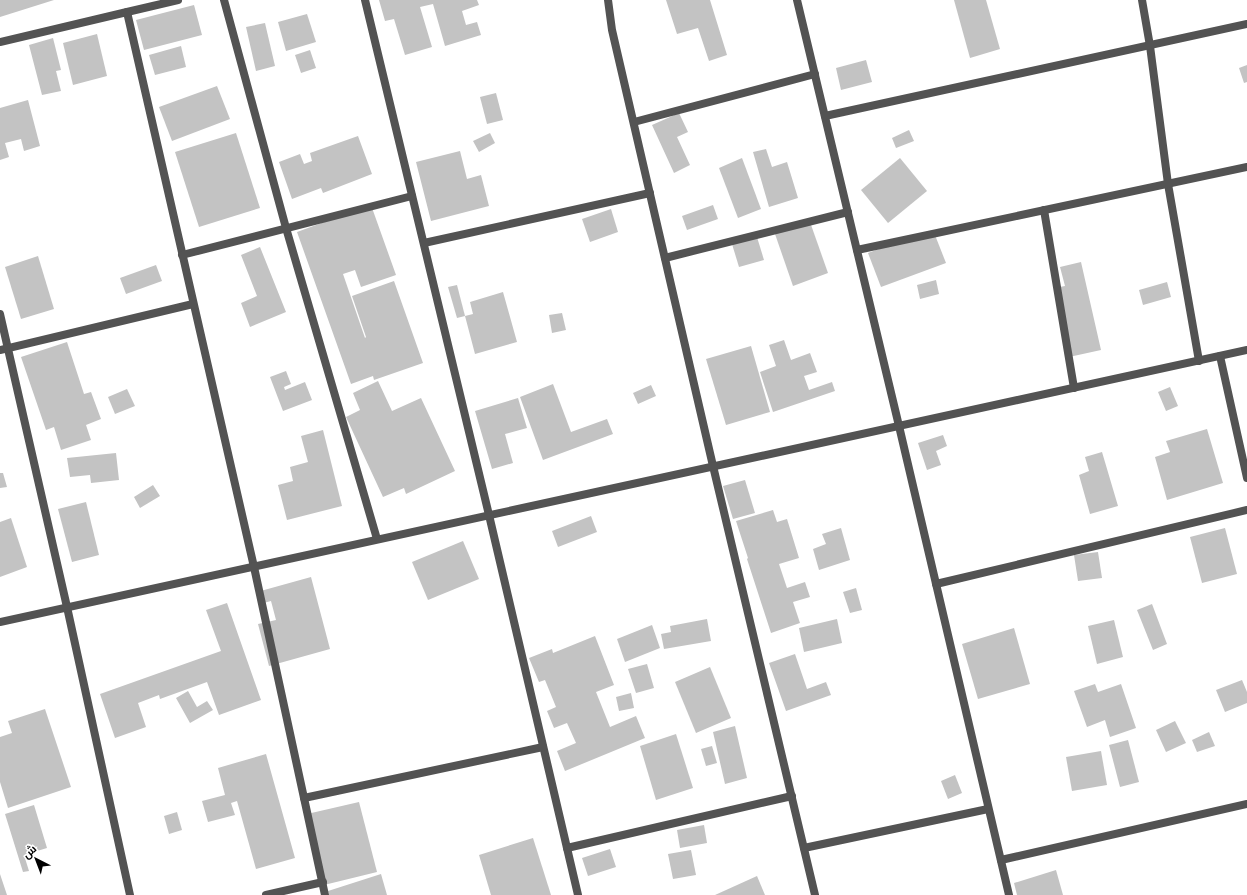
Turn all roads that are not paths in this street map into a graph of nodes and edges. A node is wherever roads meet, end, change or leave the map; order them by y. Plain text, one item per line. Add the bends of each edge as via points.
1 (178, 0) edge
2 (224, 0) edge
3 (366, 0) edge
4 (608, 0) edge
5 (797, 0) edge
6 (1142, 0) edge
7 (127, 12) junction
8 (1247, 24) edge
9 (0, 42) edge
10 (1150, 46) junction
11 (815, 74) junction
12 (825, 116) junction
13 (634, 122) junction
14 (1247, 167) edge
15 (1168, 184) junction
16 (650, 193) junction
17 (412, 196) junction
18 (1044, 210) junction
19 (848, 212) junction
20 (286, 228) junction
21 (424, 243) junction
22 (857, 250) junction
23 (182, 255) junction
24 (665, 258) junction
25 (193, 304) junction
26 (0, 314) edge
27 (4, 349) edge
28 (1247, 350) edge
29 (1220, 356) junction
30 (1199, 361) junction
31 (1074, 388) junction
32 (899, 426) junction
33 (713, 466) junction
34 (1247, 478) edge
35 (1247, 510) edge
36 (489, 515) junction
37 (377, 540) junction
38 (254, 567) junction
39 (936, 584) junction
40 (67, 607) junction
41 (0, 622) edge
42 (543, 747) junction
43 (792, 796) junction
44 (304, 798) junction
45 (1247, 804) edge
46 (988, 809) junction
47 (567, 848) junction
48 (804, 848) junction
49 (1000, 860) junction
50 (323, 882) junction
51 (130, 895) edge
52 (266, 895) edge
53 (326, 895) edge
54 (578, 895) edge
55 (815, 895) edge
56 (1009, 895) edge

1 - 7 street
2 - 20 street
3 - 17 street
4 - 13 street via 612,30
5 - 11 street
6 - 10 street
7 - 9 street
7 - 23 street
8 - 10 street
10 - 12 street
10 - 15 street
11 - 12 street
11 - 13 street
12 - 19 street
13 - 16 street
14 - 15 street
15 - 18 street
15 - 30 street
16 - 21 street
16 - 24 street
17 - 20 street
17 - 21 street
18 - 22 street
18 - 31 street
19 - 22 street
19 - 24 street
20 - 23 street
20 - 37 street
21 - 36 street
22 - 32 street
23 - 25 street
24 - 33 street
25 - 27 street
25 - 38 street
26 - 27 street
27 - 40 street
28 - 29 street
29 - 30 street
29 - 34 street
30 - 31 street
31 - 32 street
32 - 33 street
32 - 39 street
33 - 36 street
33 - 43 street
35 - 39 street
36 - 37 street
36 - 42 street
37 - 38 street
38 - 40 street
38 - 44 street
39 - 46 street
40 - 41 street
40 - 51 street
42 - 44 street
42 - 47 street
43 - 47 street
43 - 48 street
44 - 50 street
45 - 49 street
46 - 48 street
46 - 49 street
47 - 54 street
48 - 55 street
49 - 56 street
50 - 52 street
50 - 53 street

